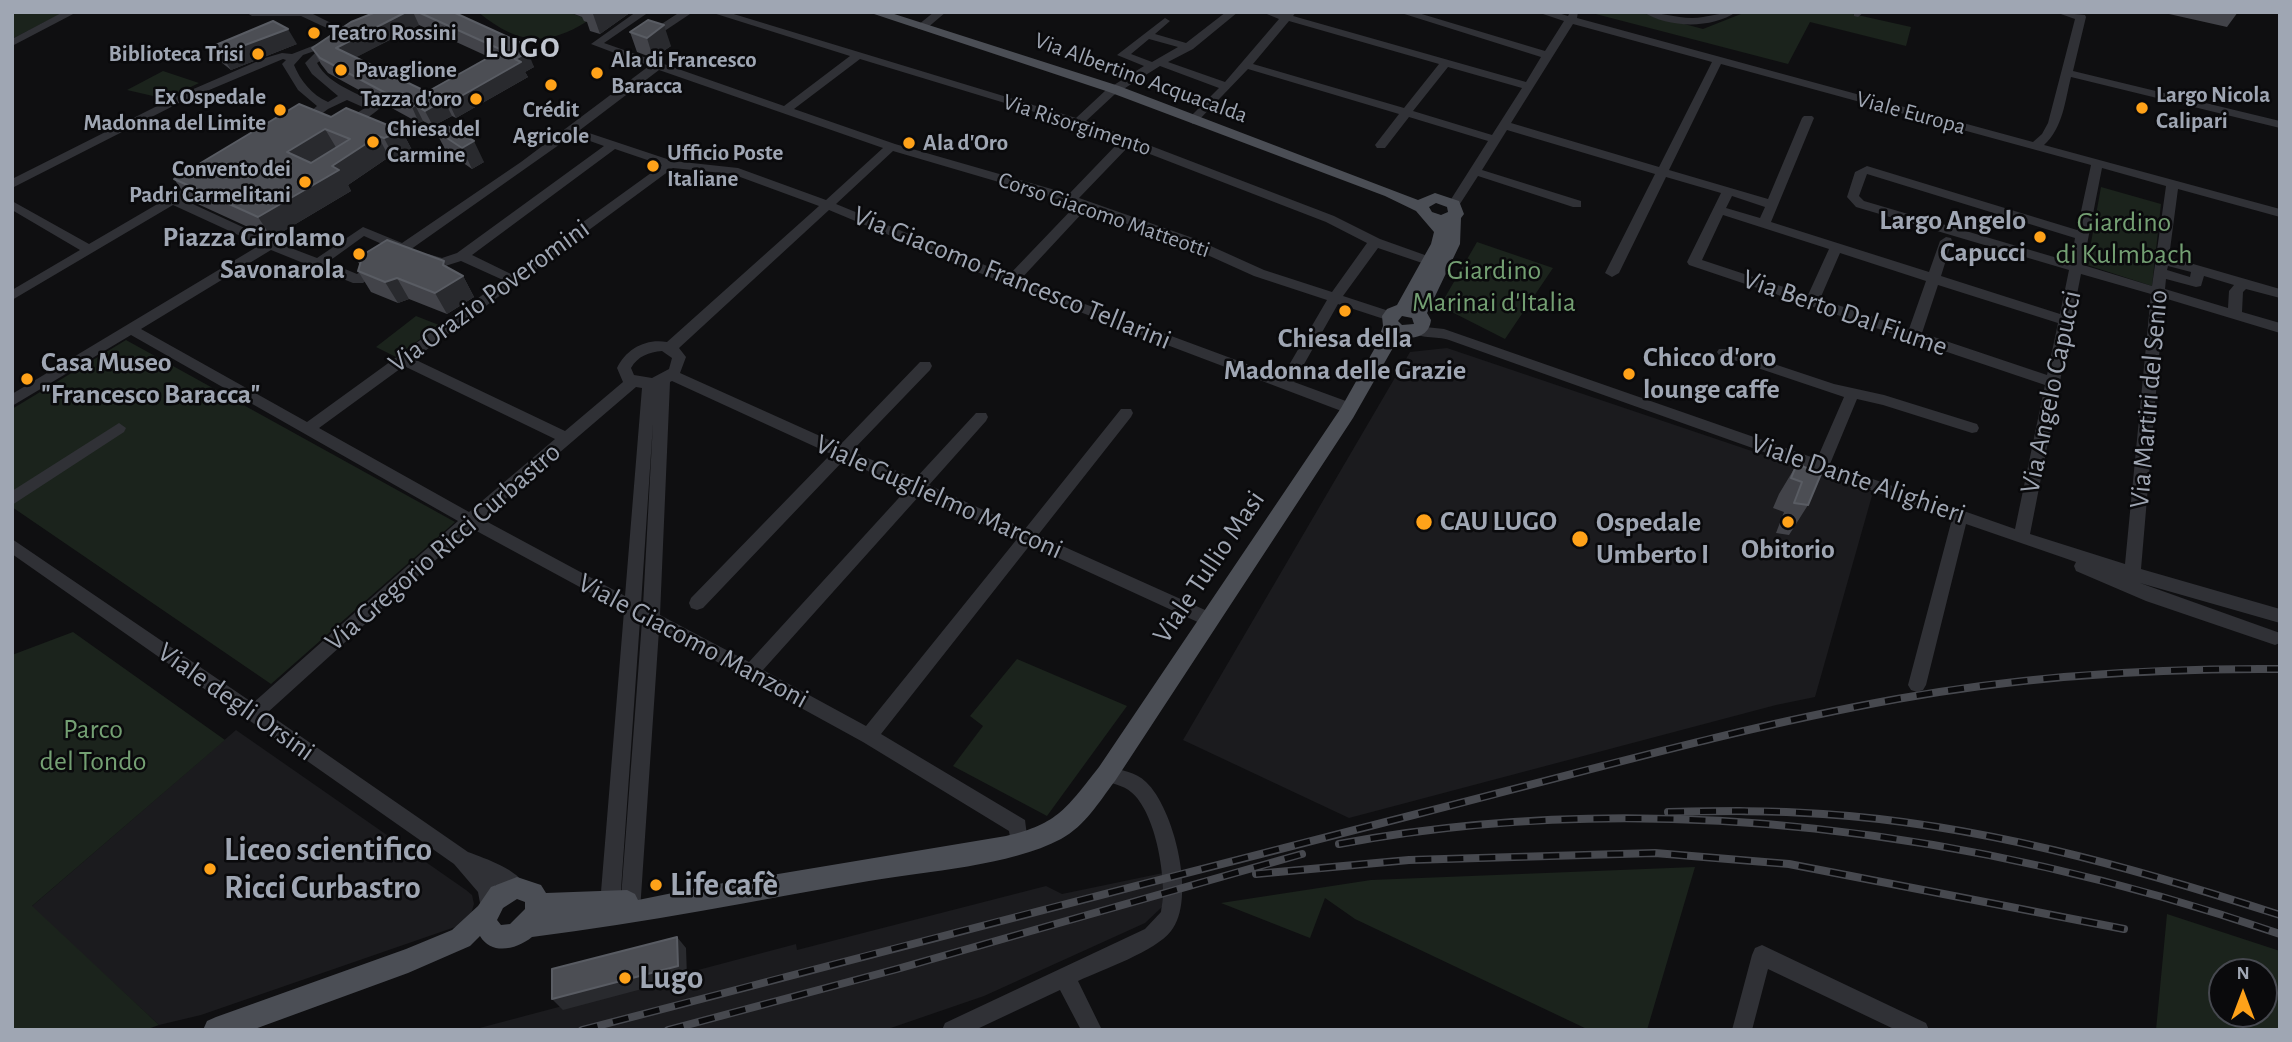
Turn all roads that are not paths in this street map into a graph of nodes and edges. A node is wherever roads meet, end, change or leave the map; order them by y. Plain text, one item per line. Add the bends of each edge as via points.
1 (72, 12) edge
2 (644, 12) edge
3 (688, 12) edge
4 (715, 12) edge
5 (874, 12) edge
6 (941, 12) edge
7 (1233, 12) edge
8 (1266, 12) edge
9 (1403, 12) edge
10 (1542, 12) edge
11 (1648, 12) edge
12 (1731, 12) edge
13 (2060, 12) edge
14 (251, 13) edge
15 (1289, 15) edge
16 (1573, 16) edge
17 (1165, 20) dead end
18 (261, 21) dead end
19 (922, 27) junction
20 (351, 34) junction
21 (1147, 35) junction
22 (12, 43) edge
23 (1189, 47) junction
24 (621, 54) junction
25 (1548, 56) junction
26 (293, 57) junction
27 (857, 57) junction
28 (1718, 61) junction
29 (1446, 62) junction
30 (1158, 65) junction
31 (1245, 65) junction
32 (657, 66) junction
33 (2067, 73) junction
34 (1529, 86) junction
35 (1227, 87) junction
36 (1114, 89) junction
37 (344, 94) junction
38 (327, 105) junction
39 (786, 110) junction
40 (1405, 113) junction
41 (1808, 118) dead end
42 (1193, 120) junction
43 (1078, 122) junction
44 (2054, 123) junction
45 (1504, 125) junction
46 (2280, 125) edge
47 (289, 131) edge
48 (572, 131) junction
49 (1494, 139) junction
50 (1127, 142) junction
51 (613, 145) junction
52 (1381, 145) dead end
53 (891, 147) junction
54 (2034, 147) junction
55 (2058, 153) junction
56 (671, 164) junction
57 (2097, 164) junction
58 (1663, 171) junction
59 (219, 172) edge
60 (1470, 176) junction
61 (12, 184) edge
62 (2172, 184) junction
63 (1728, 191) junction
64 (173, 200) junction
65 (1078, 201) junction
66 (1427, 202) junction
67 (1577, 204) dead end
68 (12, 205) edge
69 (828, 205) junction
70 (1773, 205) junction
71 (1719, 210) junction
72 (1453, 211) junction
73 (2280, 213) edge
74 (1434, 219) junction
75 (1765, 224) junction
76 (2082, 236) junction
77 (1946, 241) dead end
78 (1374, 243) junction
79 (270, 245) junction
80 (1836, 247) junction
81 (403, 248) junction
82 (90, 250) junction
83 (462, 256) junction
84 (1431, 262) junction
85 (317, 263) junction
86 (2077, 267) junction
87 (2162, 267) junction
88 (1612, 273) dead end
89 (1932, 277) junction
90 (511, 279) junction
91 (1011, 281) junction
92 (2244, 284) junction
93 (2158, 292) junction
94 (2280, 294) edge
95 (12, 296) edge
96 (1336, 296) junction
97 (1812, 302) junction
98 (2235, 314) junction
99 (1407, 321) junction
100 (2065, 321) junction
101 (2280, 328) edge
102 (132, 330) junction
103 (1914, 336) junction
104 (670, 348) junction
105 (1724, 352) dead end
106 (401, 359) junction
107 (925, 366) dead end
108 (654, 380) junction
109 (2052, 382) junction
110 (1285, 384) junction
111 (1852, 394) junction
112 (12, 401) edge
113 (1349, 408) junction
114 (1126, 413) dead end
115 (981, 417) dead end
116 (119, 428) dead end
117 (1972, 428) dead end
118 (308, 429) junction
119 (567, 438) junction
120 (842, 453) junction
121 (1822, 466) junction
122 (918, 488) junction
123 (12, 499) edge
124 (1961, 515) junction
125 (470, 520) junction
126 (1027, 537) junction
127 (2021, 537) junction
128 (12, 545) edge
129 (2132, 580) junction
130 (2155, 586) junction
131 (697, 603) dead end
132 (633, 610) junction
133 (2280, 616) edge
134 (651, 619) junction
135 (1208, 619) junction
136 (2277, 639) edge
137 (751, 672) junction
138 (1917, 685) dead end
139 (254, 713) junction
140 (869, 736) junction
141 (1107, 774) junction
142 (1019, 844) junction
143 (461, 858) junction
144 (517, 888) junction
145 (624, 906) junction
146 (487, 911) junction
147 (534, 914) junction
148 (498, 937) junction
149 (408, 961) junction
150 (1064, 976) junction
151 (216, 1030) edge
152 (953, 1030) edge
153 (1092, 1030) edge
154 (1742, 1030) edge
155 (1919, 1030) edge

1 - 22 street
2 - 24 street via 596,44
3 - 24 street
4 - 27 street, Via Risorgimento
5 - 19 main road, Via Albertino Acquacalda
6 - 19 street
7 - 23 street
8 - 15 street
9 - 25 street
10 - 16 street, Viale Europa
11 - 12 street via 1694,23
13 - 33 street via 2081,17
14 - 18 street
14 - 20 street via 302,13
15 - 29 street
15 - 31 street
16 - 25 street
16 - 28 street, Viale Europa
17 - 21 street
19 - 36 main road, Via Albertino Acquacalda
20 - 26 street
20 - 37 street via 311,63
21 - 23 street
21 - 30 street via 1123,55
23 - 30 street
24 - 32 street, Corso Giacomo Matteotti
25 - 34 street
26 - 38 street via 288,64 295,80
26 - 61 street via 269,60 179,99
27 - 39 street
27 - 43 street, Via Risorgimento
28 - 54 street, Viale Europa
28 - 58 street
29 - 34 street
29 - 40 street
30 - 35 street
30 - 36 street
31 - 35 street
31 - 40 street
32 - 39 street, Corso Giacomo Matteotti
32 - 48 street
33 - 44 street
33 - 46 street
34 - 45 street
35 - 42 street
36 - 42 main road, Via Albertino Acquacalda
36 - 43 street
37 - 38 street
37 - 38 street via 374,108 353,120
38 - 47 street
39 - 53 street, Corso Giacomo Matteotti
40 - 49 street
40 - 52 street
41 - 70 street
42 - 66 main road, Via Albertino Acquacalda via 1390,193
43 - 50 street, Via Risorgimento
44 - 54 street
44 - 55 street
45 - 49 street
45 - 58 street
48 - 51 street, Via Giacomo Francesco Tellarini
48 - 81 street
49 - 60 street
50 - 65 street
50 - 78 street, Via Risorgimento via 1330,219
51 - 56 street, Via Giacomo Francesco Tellarini
51 - 83 street
53 - 65 street, Corso Giacomo Matteotti
53 - 69 street
54 - 55 street, Viale Europa
55 - 57 street, Viale Europa
56 - 69 street, Via Giacomo Francesco Tellarini via 734,171
56 - 90 street, Via Orazio Poveromini
57 - 62 street, Viale Europa
57 - 76 street, Via Angelo Capucci
58 - 63 street
58 - 88 street
59 - 64 street
60 - 66 street via 1447,194
60 - 67 street
60 - 72 street
62 - 73 street, Viale Europa
62 - 87 street, Via Martiri del Senio
63 - 70 street
63 - 71 street
64 - 79 street
64 - 82 street
65 - 91 street
65 - 96 street, Corso Giacomo Matteotti via 1259,273
66 - 72 main road
66 - 74 main road via 1425,215
68 - 82 street
69 - 91 street, Via Giacomo Francesco Tellarini
69 - 104 street
70 - 75 street
71 - 75 street
71 - 97 street, Via Berto Dal Fiume via 1694,262
72 - 74 main road
72 - 99 main road via 1452,244
74 - 84 main road, Viale Tullio Masi via 1442,232
75 - 80 street
76 - 86 street, Via Angelo Capucci
76 - 86 street via 1867,170 1861,172 1853,197 1860,204
77 - 89 street
78 - 84 street, Via Risorgimento
78 - 96 street
79 - 85 street
79 - 102 street
80 - 89 street
80 - 97 street
81 - 83 street via 442,263
81 - 85 street via 363,231
81 - 85 street via 358,280
82 - 95 street
83 - 90 street
84 - 99 main road, Viale Tullio Masi
86 - 93 street
86 - 100 street, Via Angelo Capucci
87 - 92 street via 2196,283 2198,271
87 - 93 street, Via Martiri del Senio
89 - 100 street
89 - 103 street
90 - 106 street, Via Orazio Poveromini
91 - 110 street, Via Giacomo Francesco Tellarini
92 - 94 street
92 - 98 street via 2236,291
93 - 98 street
93 - 129 street, Via Martiri del Senio
96 - 99 street, Corso Giacomo Matteotti
96 - 110 street
97 - 103 street, Via Berto Dal Fiume
98 - 101 street
99 - 113 main road, Viale Tullio Masi via 1385,346
99 - 121 street, Viale Dante Alighieri
100 - 109 street, Via Angelo Capucci
102 - 112 street
102 - 118 street, Viale Giacomo Manzoni
103 - 109 street, Via Berto Dal Fiume
104 - 108 street via 679,357 676,370
104 - 108 street via 653,346 630,358 625,373
105 - 111 street
106 - 118 street, Via Orazio Poveromini
106 - 119 street
107 - 120 street
108 - 119 street, Via Gregorio Ricci Curbastro
108 - 120 street, Viale Guglielmo Marconi
108 - 132 street
108 - 134 street
109 - 127 street, Via Angelo Capucci
110 - 113 street, Via Giacomo Francesco Tellarini
111 - 117 street
111 - 121 street
113 - 135 main road, Viale Tullio Masi
114 - 126 street
115 - 122 street
116 - 123 street
118 - 125 street, Viale Giacomo Manzoni
119 - 125 street, Via Gregorio Ricci Curbastro
120 - 122 street, Viale Guglielmo Marconi
120 - 131 street
121 - 124 street, Viale Dante Alighieri
122 - 126 street, Viale Guglielmo Marconi
122 - 137 street
124 - 127 street, Viale Dante Alighieri
124 - 138 street
125 - 132 street, Viale Giacomo Manzoni
125 - 139 street, Via Gregorio Ricci Curbastro
126 - 135 street, Viale Guglielmo Marconi
126 - 140 street
127 - 129 street, Viale Dante Alighieri via 2066,560
128 - 139 street, Viale degli Orsini
129 - 130 street, Viale Dante Alighieri
130 - 133 street
130 - 136 street
132 - 134 street, Viale Giacomo Manzoni
132 - 145 street
134 - 137 street, Viale Giacomo Manzoni
134 - 145 street
135 - 141 main road, Viale Tullio Masi
137 - 140 street, Viale Giacomo Manzoni
139 - 143 street, Viale degli Orsini
140 - 142 street, Viale Giacomo Manzoni via 1018,826
141 - 142 main road, Viale Tullio Masi via 1075,816
141 - 150 street via 1138,785 1154,805 1172,876 1172,911 1166,925 1152,936
142 - 145 main road via 712,896
143 - 144 street, Viale degli Orsini
143 - 146 street, Viale degli Orsini via 486,888
144 - 146 main road via 501,894
144 - 147 main road via 531,891
145 - 147 main road
146 - 148 main road via 487,929
146 - 149 main road via 461,938
147 - 148 main road via 514,935
148 - 149 main road
149 - 151 main road
150 - 152 street
150 - 153 street
154 - 155 street via 1762,955

